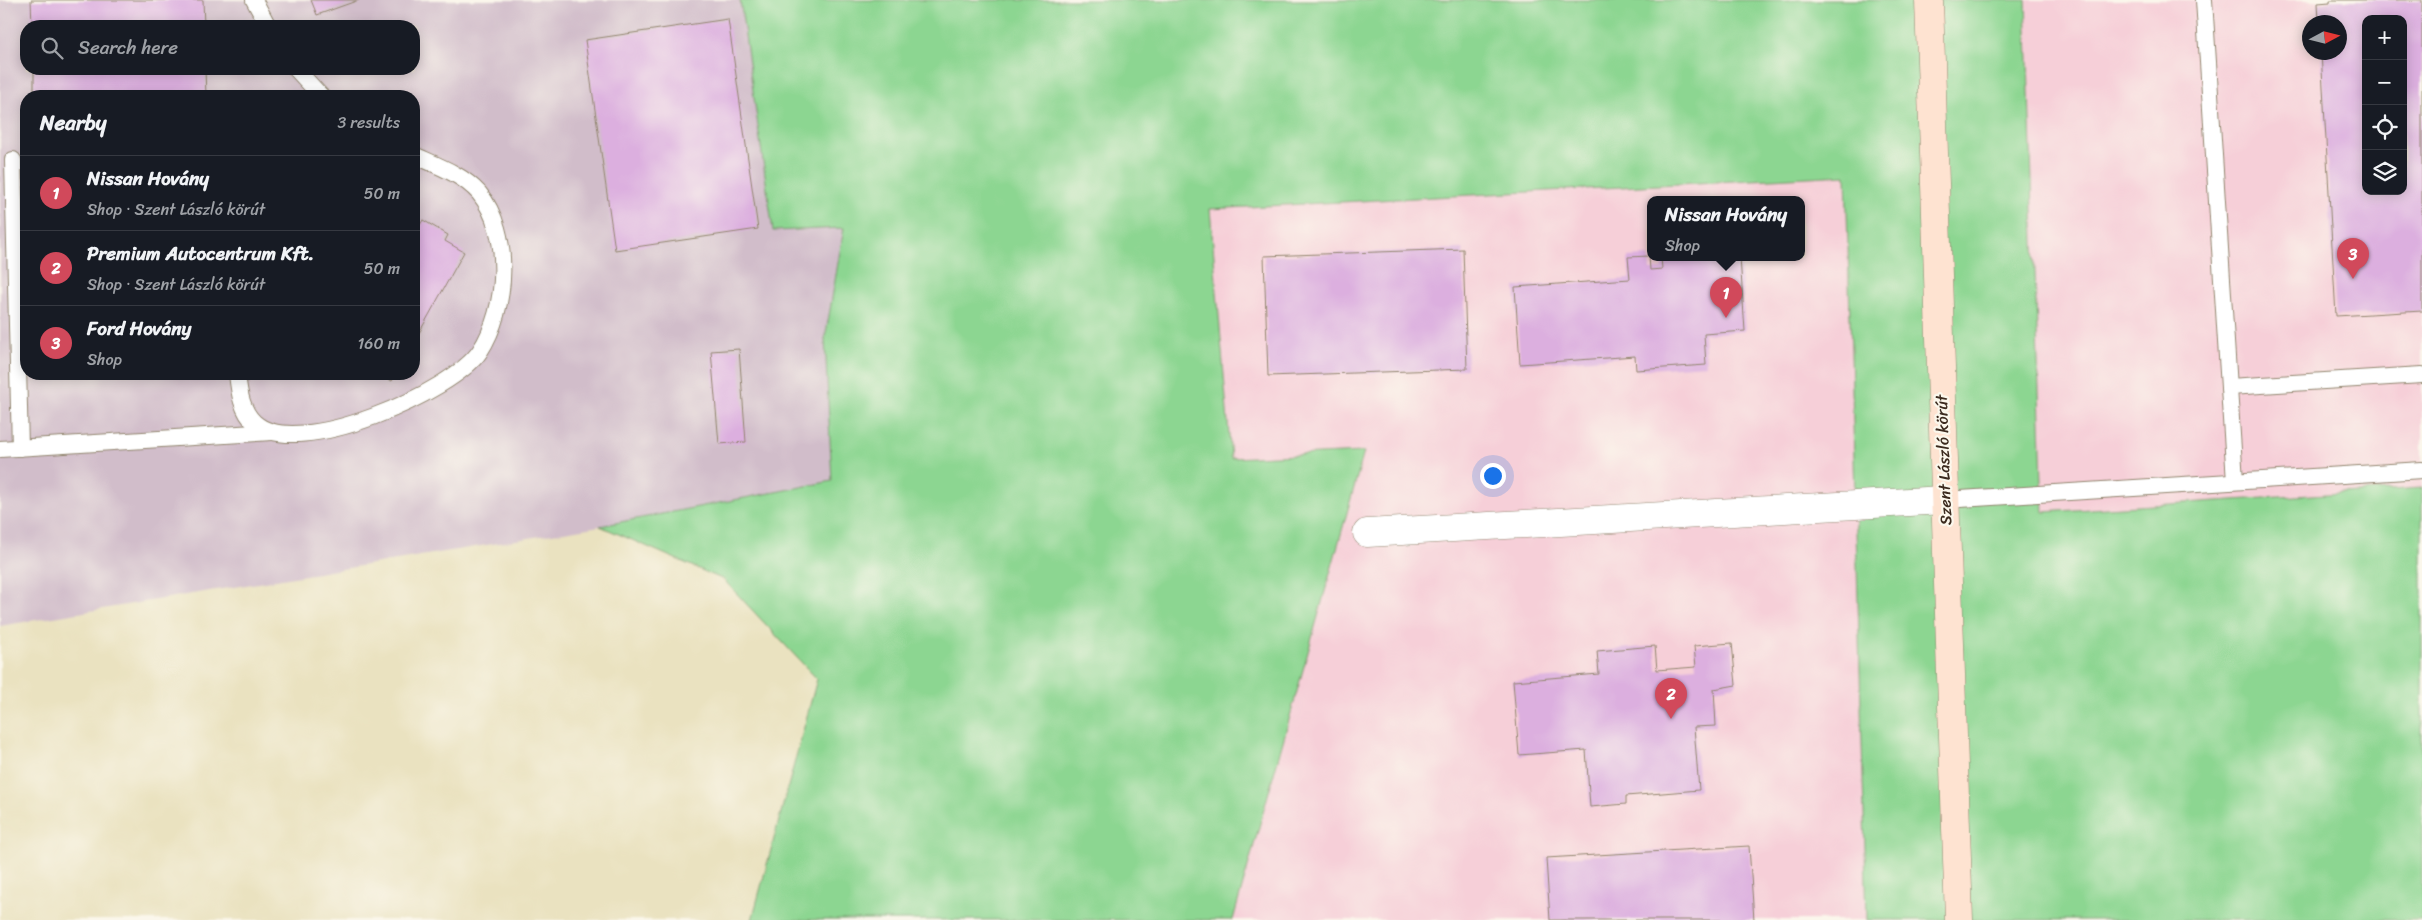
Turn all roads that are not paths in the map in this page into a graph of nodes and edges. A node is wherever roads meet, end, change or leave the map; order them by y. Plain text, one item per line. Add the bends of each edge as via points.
1 (254, 0) edge
2 (1929, 0) edge
3 (2204, 0) edge
4 (265, 20) edge
5 (302, 75) edge
6 (315, 90) edge
7 (420, 158) edge
8 (18, 168) edge
9 (2422, 375) edge
10 (238, 380) edge
11 (2229, 387) junction
12 (276, 432) junction
13 (20, 448) junction
14 (0, 449) edge
15 (2422, 470) edge
16 (2235, 481) junction
17 (1944, 500) junction
18 (1367, 533) dead end
19 (1959, 920) edge

1 - 4 lane
2 - 17 street, Szent László körút
3 - 11 lane
5 - 6 lane
7 - 12 lane via 461,177 479,193 494,219 502,244 503,269 492,325 480,351 460,372 404,405 328,430
8 - 13 lane
9 - 11 lane
10 - 12 lane via 249,417 255,424
11 - 16 lane
12 - 13 lane
13 - 14 lane
15 - 16 lane
16 - 17 lane
17 - 18 street
17 - 19 street, Szent László körút

